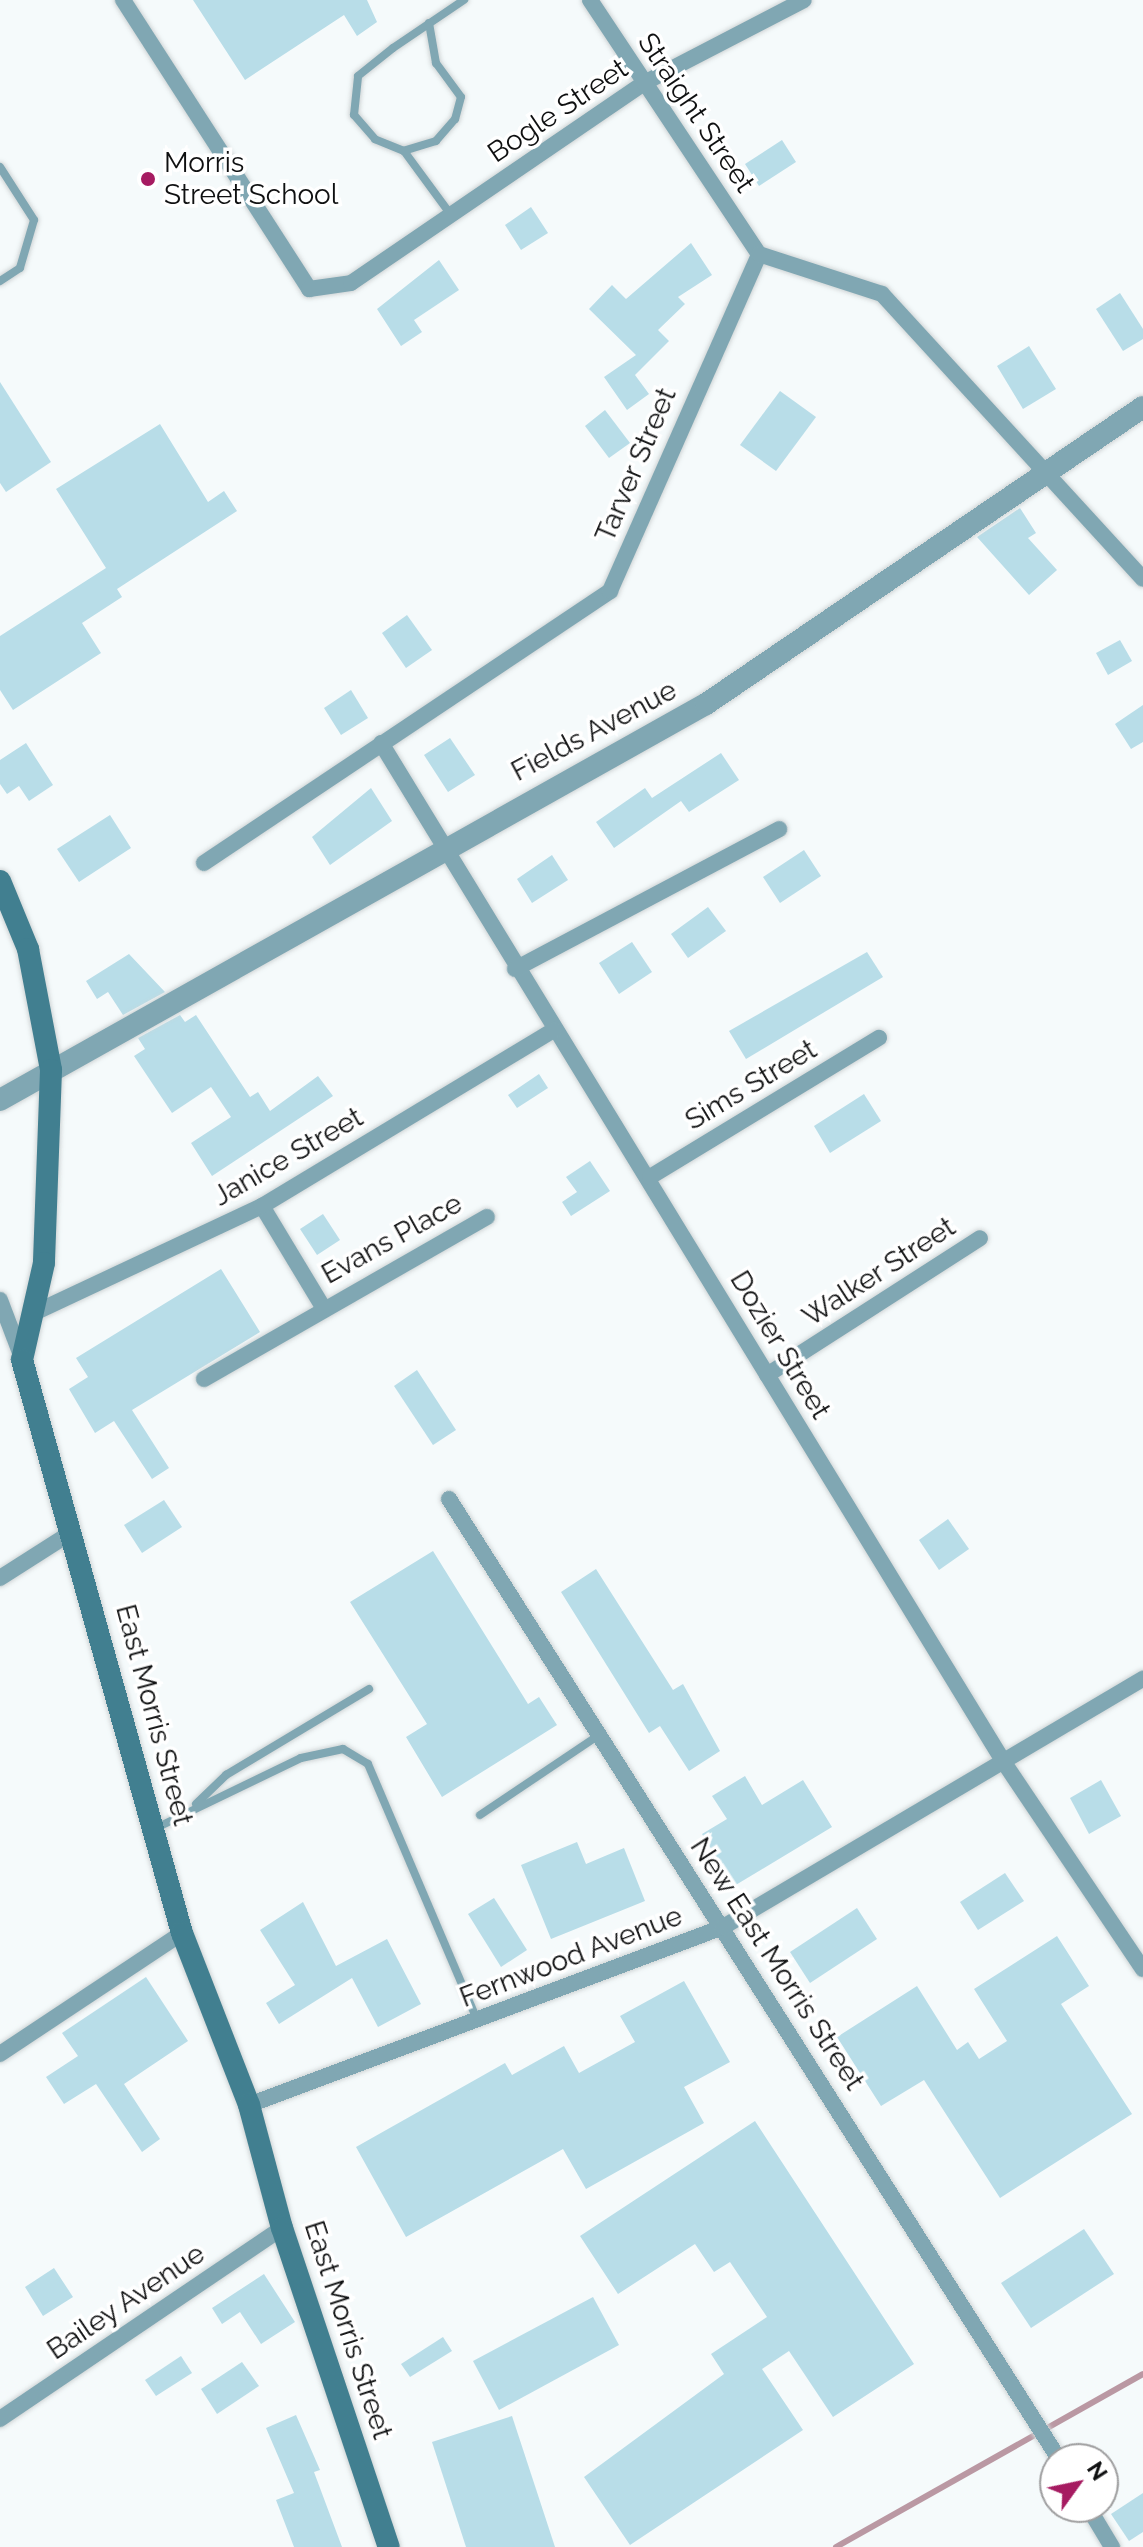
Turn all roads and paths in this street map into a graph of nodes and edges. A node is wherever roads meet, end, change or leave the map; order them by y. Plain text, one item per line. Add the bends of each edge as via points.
1 (123, 0) edge
2 (464, 0) edge
3 (590, 0) edge
4 (804, 0) edge
5 (429, 23) junction
6 (644, 83) junction
7 (404, 151) junction
8 (0, 167) edge
9 (451, 215) junction
10 (759, 254) junction
11 (0, 281) edge
12 (1143, 407) edge
13 (1045, 473) junction
14 (1143, 579) edge
15 (381, 743) junction
16 (779, 829) dead end
17 (442, 847) junction
18 (204, 863) dead end
19 (0, 881) edge
20 (515, 969) junction
21 (554, 1030) junction
22 (879, 1038) dead end
23 (51, 1070) junction
24 (0, 1100) edge
25 (650, 1177) junction
26 (262, 1206) junction
27 (487, 1217) dead end
28 (980, 1238) dead end
29 (0, 1300) edge
30 (323, 1307) junction
31 (38, 1311) junction
32 (22, 1360) junction
33 (767, 1375) junction
34 (204, 1379) dead end
35 (449, 1499) dead end
36 (72, 1532) junction
37 (0, 1578) edge
38 (1143, 1679) edge
39 (369, 1689) dead end
40 (600, 1734) junction
41 (1005, 1764) junction
42 (196, 1804) junction
43 (480, 1815) dead end
44 (154, 1829) junction
45 (723, 1927) junction
46 (182, 1933) junction
47 (1143, 1969) edge
48 (477, 2020) junction
49 (0, 2054) edge
50 (249, 2105) junction
51 (282, 2228) junction
52 (0, 2419) edge
53 (1049, 2443) edge
54 (1098, 2523) edge
55 (389, 2547) edge
56 (1112, 2547) edge

1 - 9 street, Bogle Street via 309,289 351,283
2 - 5 lane
3 - 6 street, Straight Street
4 - 6 street, Bogle Street
5 - 7 lane via 436,63 461,97 455,119 436,141
5 - 7 lane via 358,76 354,115 375,139
6 - 9 street, Bogle Street
6 - 10 street, Straight Street
7 - 9 lane
8 - 11 lane via 34,220 20,268
10 - 13 street via 882,294
10 - 15 street, Tarver Street via 610,591
12 - 13 street, Fields Avenue
13 - 14 street
13 - 17 street, Fields Avenue via 706,704
15 - 17 street, Dozier Street
15 - 18 street, Tarver Street
16 - 20 street
17 - 20 street, Dozier Street
17 - 23 street, Fields Avenue
19 - 23 main road via 28,949
20 - 21 street, Dozier Street
21 - 25 street, Dozier Street
21 - 26 street, Janice Street
22 - 25 street, Sims Street
23 - 24 street, Fields Avenue
23 - 31 main road
25 - 33 street, Dozier Street
26 - 30 street, Evans Place
26 - 31 street, Janice Street
27 - 30 street, Evans Place
28 - 33 street, Walker Street
29 - 32 street
30 - 34 street, Evans Place
31 - 32 main road
32 - 36 main road, East Morris Street
33 - 41 street, Dozier Street
35 - 40 street, New East Morris Street
36 - 37 street
36 - 44 main road, East Morris Street
38 - 41 street, Fernwood Avenue
39 - 42 lane via 226,1775
40 - 43 lane
40 - 45 street, New East Morris Street
41 - 45 street, Fernwood Avenue
41 - 47 street, Dozier Street
42 - 44 lane
42 - 48 lane via 301,1758 343,1749 368,1764
44 - 46 main road, East Morris Street
45 - 48 street, Fernwood Avenue
45 - 53 street, New East Morris Street
46 - 49 street
46 - 50 main road, East Morris Street
48 - 50 street, Fernwood Avenue
50 - 51 main road, East Morris Street
51 - 52 street, Bailey Avenue
51 - 55 main road, East Morris Street
54 - 56 street

